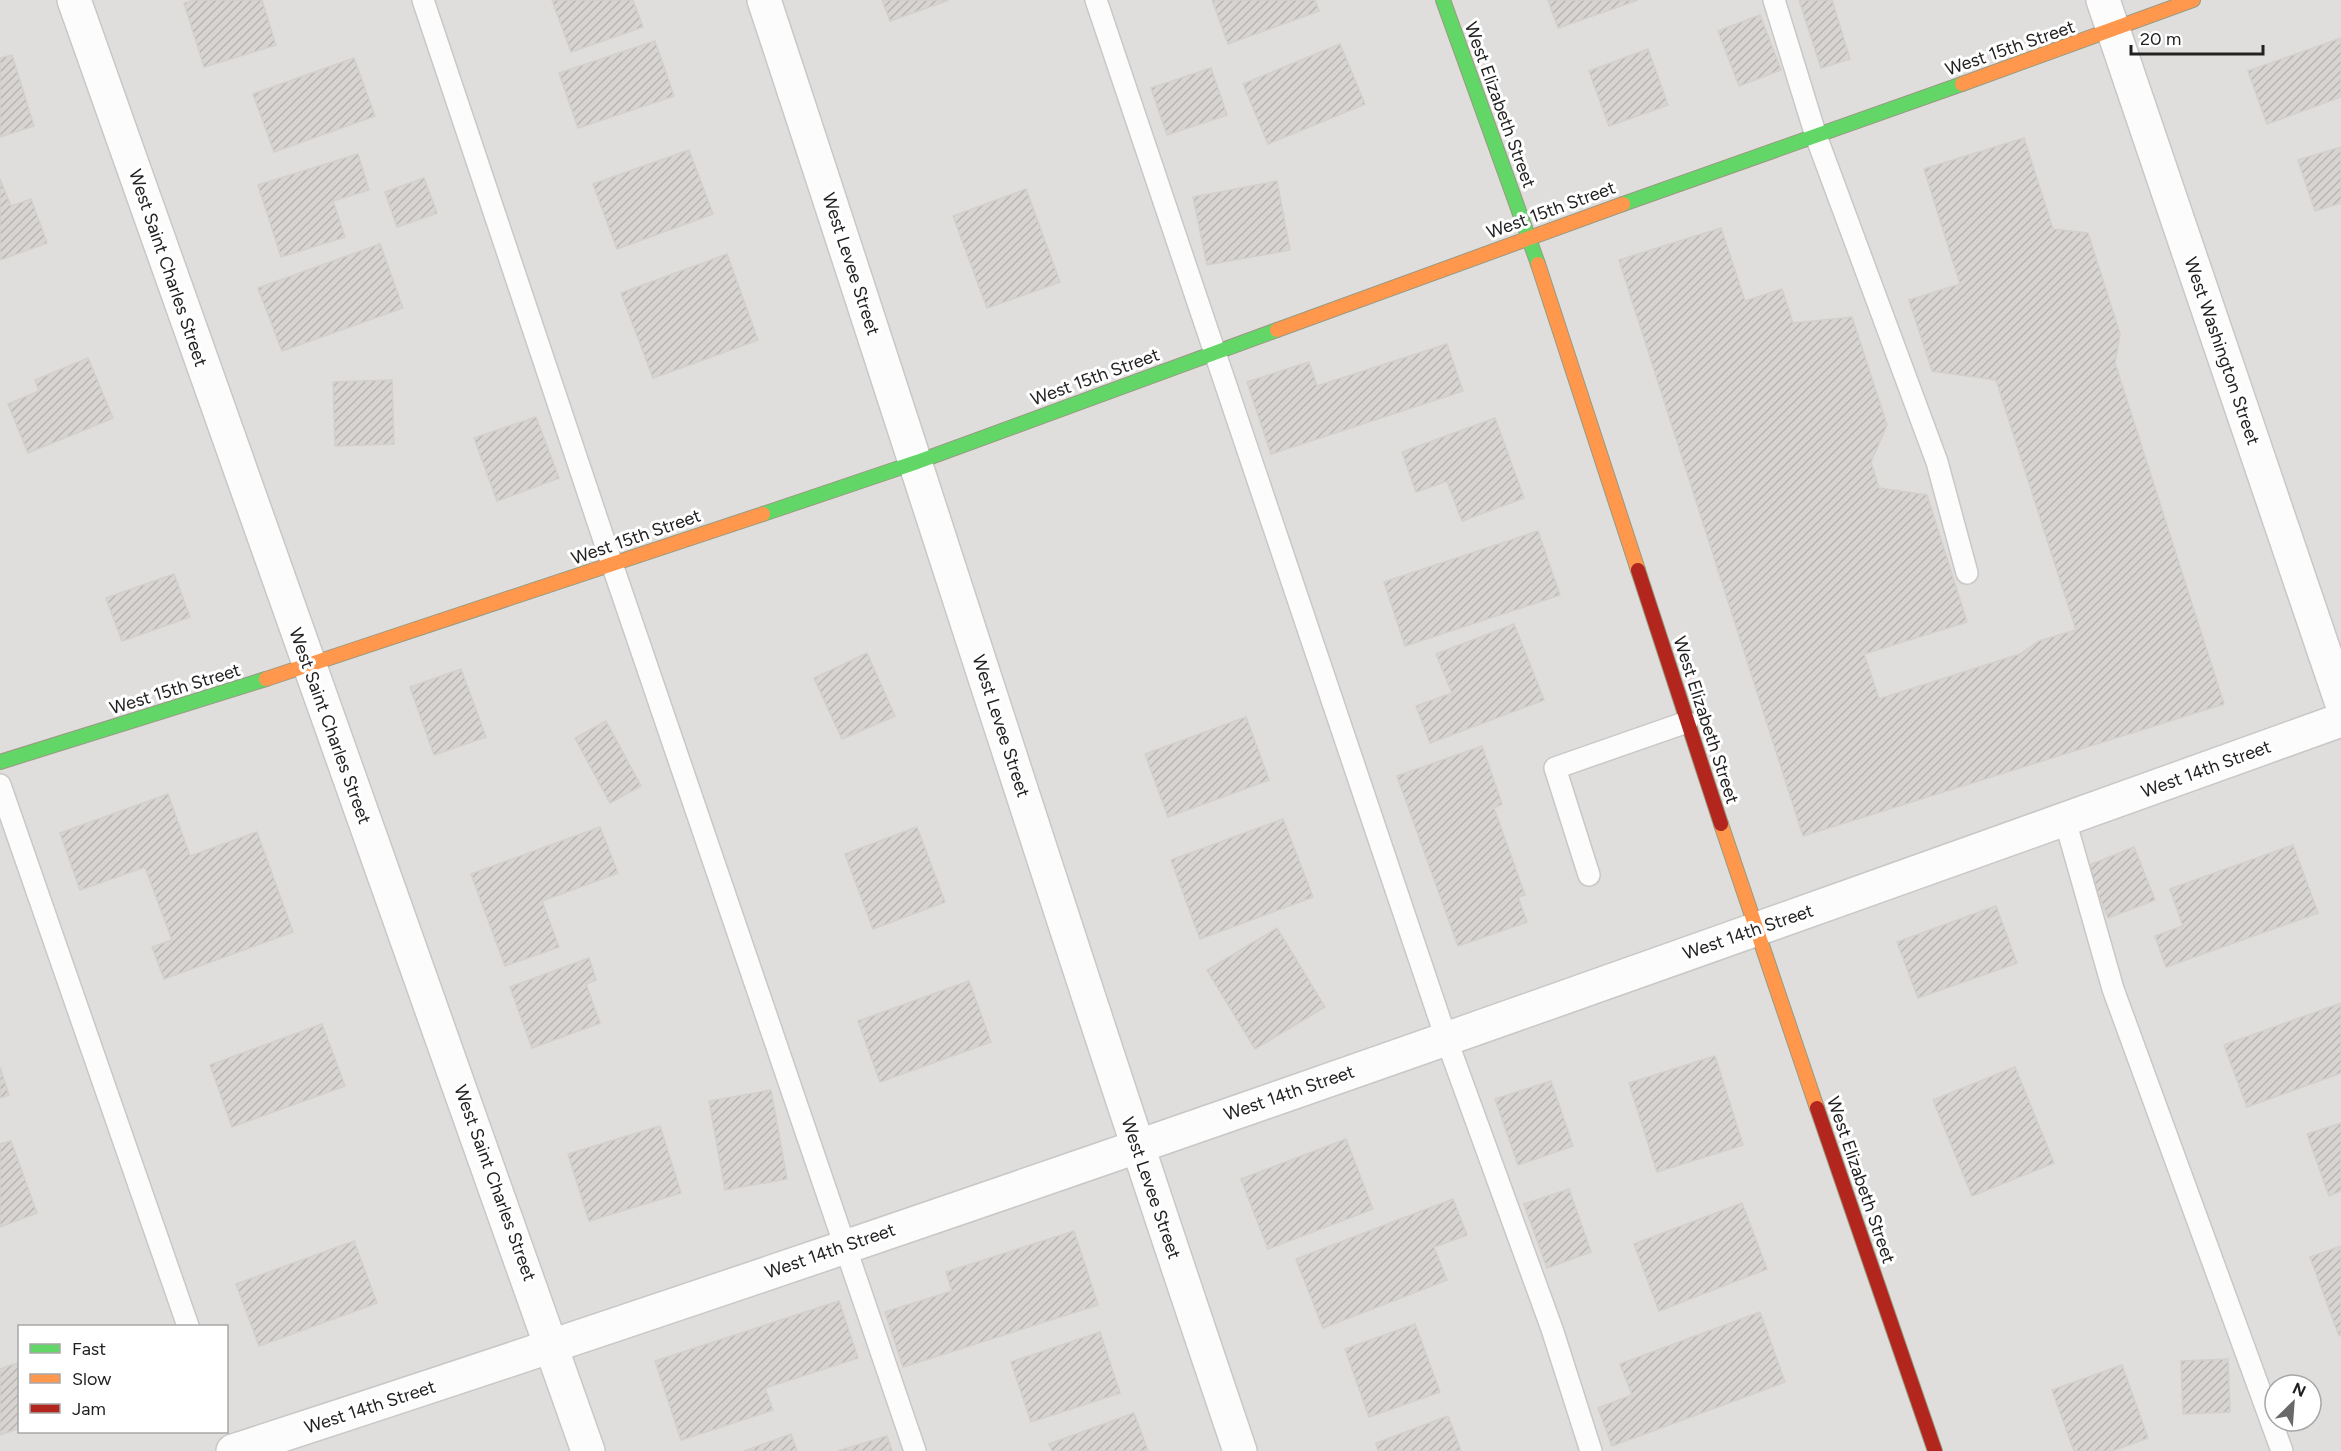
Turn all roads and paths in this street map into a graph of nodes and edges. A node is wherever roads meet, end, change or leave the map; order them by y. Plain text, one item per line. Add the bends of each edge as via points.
1 (74, 0) edge
2 (423, 0) edge
3 (764, 0) edge
4 (1096, 0) edge
5 (1443, 0) edge
6 (1774, 0) edge
7 (2103, 0) edge
8 (2193, 0) edge
9 (2113, 31) junction
10 (1816, 136) junction
11 (1529, 237) junction
12 (1213, 352) junction
13 (917, 462) junction
14 (612, 564) junction
15 (1967, 573) dead end
16 (308, 666) junction
17 (2341, 701) edge
18 (2341, 720) edge
19 (1687, 722) junction
20 (0, 762) edge
21 (0, 785) edge
22 (2065, 820) junction
23 (1589, 875) dead end
24 (1756, 930) junction
25 (1446, 1038) junction
26 (1136, 1146) junction
27 (845, 1246) junction
28 (188, 1325) edge
29 (554, 1347) junction
30 (225, 1433) edge
31 (232, 1451) edge
32 (588, 1451) edge
33 (915, 1451) edge
34 (1240, 1451) edge
35 (1591, 1451) edge
36 (1935, 1451) edge
37 (2282, 1451) edge

1 - 16 street, West Saint Charles Street
2 - 14 lane
3 - 13 street, West Levee Street
4 - 12 lane
5 - 11 street, West Elizabeth Street
6 - 10 lane
7 - 9 street, West Washington Street
8 - 9 street, West 15th Street
9 - 10 street, West 15th Street
9 - 17 street, West Washington Street
10 - 11 street, West 15th Street
10 - 15 lane via 1937,462
11 - 12 street, West 15th Street
11 - 19 street, West Elizabeth Street
12 - 13 street, West 15th Street
12 - 25 lane
13 - 14 street, West 15th Street
13 - 26 street, West Levee Street
14 - 16 street, West 15th Street
14 - 27 lane
16 - 20 street, West 15th Street
16 - 29 street, West Saint Charles Street
18 - 22 street, West 14th Street
19 - 23 lane via 1555,768
19 - 24 street, West Elizabeth Street
21 - 28 lane
22 - 24 street, West 14th Street
22 - 37 lane via 2113,989
24 - 25 street, West 14th Street
24 - 36 street, West Elizabeth Street
25 - 26 street, West 14th Street
25 - 35 lane via 1552,1329
26 - 27 street, West 14th Street
26 - 34 street, West Levee Street
27 - 29 street, West 14th Street
27 - 33 lane
29 - 31 street, West 14th Street
29 - 32 street, West Saint Charles Street
30 - 31 lane

